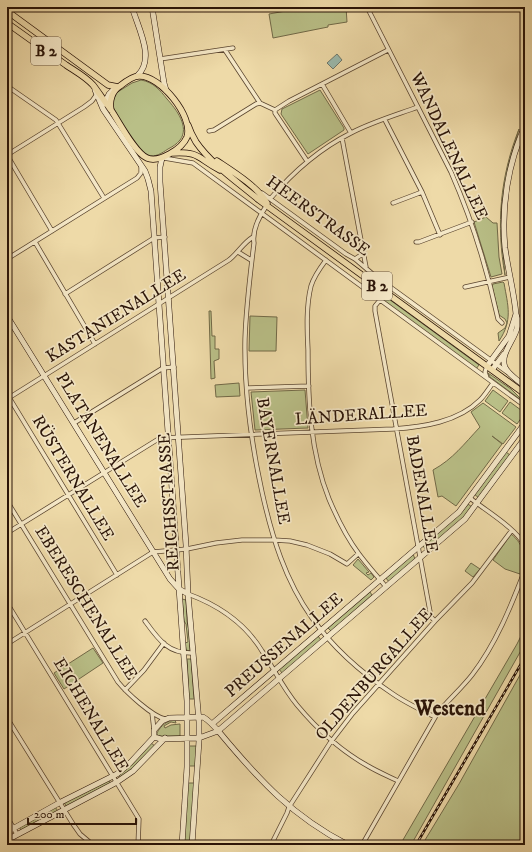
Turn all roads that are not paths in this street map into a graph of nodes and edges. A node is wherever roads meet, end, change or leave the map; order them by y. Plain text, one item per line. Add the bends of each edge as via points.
1 (132, 7) edge
2 (152, 7) edge
3 (367, 7) edge
4 (7, 11) edge
5 (7, 22) edge
6 (233, 48) dead end
7 (225, 50) junction
8 (388, 50) junction
9 (160, 59) junction
10 (137, 76) junction
11 (322, 84) junction
12 (7, 86) edge
13 (118, 87) junction
14 (166, 90) junction
15 (96, 92) junction
16 (104, 102) junction
17 (260, 103) junction
18 (418, 107) junction
19 (103, 109) junction
20 (110, 110) junction
21 (275, 110) junction
22 (385, 120) junction
23 (58, 123) junction
24 (188, 125) junction
25 (525, 126) edge
26 (209, 131) dead end
27 (351, 133) junction
28 (342, 138) junction
29 (172, 153) junction
30 (207, 154) junction
31 (7, 155) edge
32 (163, 158) junction
33 (307, 161) junction
34 (142, 166) junction
35 (224, 171) junction
36 (149, 182) junction
37 (160, 182) junction
38 (248, 183) junction
39 (422, 192) junction
40 (104, 198) junction
41 (270, 199) junction
42 (393, 203) dead end
43 (267, 205) junction
44 (262, 213) junction
45 (472, 222) junction
46 (52, 230) junction
47 (440, 235) junction
48 (165, 237) junction
49 (253, 237) junction
50 (154, 238) junction
51 (35, 242) junction
52 (416, 242) dead end
53 (238, 252) junction
54 (364, 253) junction
55 (7, 259) edge
56 (355, 259) junction
57 (251, 260) junction
58 (326, 260) junction
59 (366, 267) junction
60 (510, 277) junction
61 (490, 282) junction
62 (465, 287) dead end
63 (65, 294) junction
64 (169, 298) junction
65 (380, 300) junction
66 (158, 304) junction
67 (516, 314) junction
68 (7, 316) edge
69 (502, 323) dead end
70 (96, 344) junction
71 (508, 348) junction
72 (494, 362) junction
73 (174, 367) junction
74 (163, 368) junction
75 (489, 368) junction
76 (509, 374) junction
77 (45, 376) junction
78 (488, 379) junction
79 (493, 383) junction
80 (309, 386) junction
81 (525, 387) edge
82 (247, 388) junction
83 (525, 394) edge
84 (8, 397) edge
85 (525, 406) edge
86 (74, 423) junction
87 (525, 423) edge
88 (396, 428) junction
89 (313, 432) junction
90 (251, 434) junction
91 (168, 437) junction
92 (179, 437) junction
93 (525, 438) edge
94 (104, 472) junction
95 (68, 495) junction
96 (470, 498) junction
97 (7, 500) edge
98 (477, 504) junction
99 (21, 524) junction
100 (512, 530) junction
101 (7, 533) edge
102 (274, 540) junction
103 (525, 546) edge
104 (418, 547) junction
105 (186, 549) junction
106 (176, 550) junction
107 (153, 552) junction
108 (358, 554) junction
109 (420, 558) junction
110 (525, 570) edge
111 (117, 575) junction
112 (381, 580) junction
113 (373, 586) junction
114 (386, 587) junction
115 (179, 589) junction
116 (188, 594) junction
117 (379, 594) junction
118 (7, 603) edge
119 (70, 604) junction
120 (145, 621) dead end
121 (435, 621) junction
122 (322, 630) junction
123 (25, 632) junction
124 (328, 637) junction
125 (164, 643) junction
126 (7, 644) edge
127 (193, 652) junction
128 (184, 653) junction
129 (274, 671) junction
130 (279, 679) junction
131 (378, 684) junction
132 (125, 690) junction
133 (152, 712) junction
134 (198, 716) junction
135 (187, 717) junction
136 (435, 717) junction
137 (7, 718) edge
138 (165, 719) junction
139 (212, 724) junction
140 (154, 730) junction
141 (218, 731) junction
142 (154, 737) junction
143 (165, 738) junction
144 (187, 738) junction
145 (199, 738) junction
146 (332, 741) junction
147 (113, 776) junction
148 (117, 782) junction
149 (398, 782) junction
150 (59, 803) junction
151 (289, 807) junction
152 (63, 809) junction
153 (7, 817) edge
154 (14, 828) junction
155 (7, 832) edge
156 (17, 834) junction
157 (7, 840) edge
158 (92, 845) edge
159 (138, 845) edge
160 (182, 845) edge
161 (192, 845) edge
162 (270, 845) edge
163 (348, 845) edge
164 (362, 845) edge

1 - 10 main road via 146,57
2 - 9 main road
3 - 8 street, WANDALENALLEE
4 - 13 main road, B 2 via 108,85
5 - 15 main road, B 2 via 90,82
6 - 7 street
7 - 9 street
7 - 17 street
8 - 11 street
8 - 18 street, WANDALENALLEE
9 - 14 main road
10 - 13 main road
10 - 14 main road, B 2 via 152,79
11 - 21 street
11 - 27 street
12 - 23 street
13 - 16 main road via 110,92
13 - 20 main road via 111,99
14 - 24 main road, B 2 via 181,110
15 - 16 main road, B 2
15 - 19 main road, REICHSSTRASSE
15 - 23 street via 92,101
16 - 19 main road
16 - 20 main road, B 2
17 - 21 street
17 - 26 street
18 - 22 street
18 - 45 street, WANDALENALLEE via 451,172
19 - 34 main road, REICHSSTRASSE
20 - 32 main road, B 2 via 139,153 149,159
21 - 33 street
22 - 27 street
22 - 39 street
23 - 31 street
23 - 40 street
24 - 29 main road via 184,141
24 - 30 main road, HEERSTRASSE / B 2 via 196,142
25 - 60 main road via 513,160 506,195 504,237
27 - 28 street
28 - 33 street
28 - 54 street
29 - 32 main road, B 2
29 - 35 main road, HEERSTRASSE / B 2 via 194,154
30 - 35 main road, HEERSTRASSE / B 2
30 - 38 main road, HEERSTRASSE / B 2
31 - 46 street
32 - 37 main road, REICHSSTRASSE
32 - 44 street, HEERSTRASSE via 192,163
33 - 41 street
34 - 36 main road, REICHSSTRASSE
34 - 40 street via 137,178
35 - 43 main road, HEERSTRASSE / B 2
36 - 37 main road
36 - 50 main road, REICHSSTRASSE
37 - 48 main road, REICHSSTRASSE
38 - 41 street, HEERSTRASSE
38 - 43 main road, HEERSTRASSE / B 2
39 - 42 street
39 - 47 street
40 - 46 street
41 - 56 street, HEERSTRASSE
43 - 44 street, HEERSTRASSE
43 - 75 main road, HEERSTRASSE / B 2
44 - 49 street, BAYERNALLEE
44 - 58 street, HEERSTRASSE
45 - 47 street
45 - 61 street, WANDALENALLEE
46 - 51 street
47 - 52 street
48 - 50 street
48 - 64 main road, REICHSSTRASSE
49 - 53 street, KASTANIENALLEE
49 - 57 street, BAYERNALLEE
50 - 63 street
50 - 66 main road, REICHSSTRASSE
51 - 55 street
51 - 63 street
53 - 57 street
53 - 64 street, KASTANIENALLEE
54 - 56 street
54 - 59 street
56 - 59 street, HEERSTRASSE
57 - 82 street, BAYERNALLEE via 245,358
58 - 65 street, HEERSTRASSE
58 - 80 street via 315,277 310,294
59 - 72 street, HEERSTRASSE
60 - 61 street
60 - 67 main road
61 - 62 street
61 - 69 street, WANDALENALLEE via 498,319
63 - 70 street
64 - 66 street, KASTANIENALLEE
64 - 73 main road, REICHSSTRASSE
65 - 78 street, HEERSTRASSE
65 - 88 street, BADENALLEE via 375,311
66 - 70 street, KASTANIENALLEE
66 - 74 main road, REICHSSTRASSE
67 - 71 main road via 516,332
67 - 72 main road via 510,336
68 - 77 main road, PLATANENALLEE
70 - 77 street, KASTANIENALLEE
71 - 72 main road
71 - 76 main road via 504,362
72 - 75 main road
72 - 76 street, HEERSTRASSE
73 - 74 street
73 - 92 main road, REICHSSTRASSE
74 - 86 street
74 - 91 main road, REICHSSTRASSE
75 - 78 street via 485,372
75 - 83 main road, HEERSTRASSE / B 2
76 - 81 main road, HEERSTRASSE
77 - 84 street, KASTANIENALLEE
77 - 86 main road, PLATANENALLEE
78 - 79 street, HEERSTRASSE
79 - 85 street, HEERSTRASSE
79 - 88 street, LÄNDERALLEE via 481,399 449,419 429,425
80 - 82 street
80 - 89 street
82 - 90 street, BAYERNALLEE
84 - 95 street, RÜSTERNALLEE
86 - 94 main road, PLATANENALLEE
87 - 96 main road, PREUSSENALLEE
88 - 89 street, LÄNDERALLEE
88 - 104 street, BADENALLEE
89 - 90 street, LÄNDERALLEE
89 - 108 street via 329,499
90 - 92 street, LÄNDERALLEE
90 - 102 street, BAYERNALLEE
91 - 92 street, LÄNDERALLEE
91 - 94 street via 160,438
91 - 106 main road, REICHSSTRASSE
92 - 105 main road, REICHSSTRASSE
93 - 98 main road, PREUSSENALLEE
94 - 95 street
94 - 107 main road, PLATANENALLEE
95 - 99 street
95 - 111 street, RÜSTERNALLEE
96 - 98 street
96 - 104 main road, PREUSSENALLEE via 459,512
97 - 99 street, EBERESCHENALLEE
98 - 100 street
98 - 109 main road, PREUSSENALLEE via 465,519
99 - 101 street
99 - 119 street, EBERESCHENALLEE
100 - 103 street
100 - 121 street, OLDENBURGALLEE via 472,583
102 - 105 street via 242,540
102 - 108 street via 307,545 347,564
102 - 122 street, BAYERNALLEE via 297,594
104 - 109 street, BADENALLEE
104 - 112 main road, PREUSSENALLEE
105 - 106 street
105 - 116 main road, REICHSSTRASSE
106 - 107 street
106 - 115 main road, REICHSSTRASSE
107 - 111 street
107 - 115 main road, PLATANENALLEE
108 - 112 street
109 - 114 main road, PREUSSENALLEE
109 - 121 street, BADENALLEE via 431,617
110 - 136 street via 507,614 483,658
111 - 119 street
112 - 113 main road, PREUSSENALLEE
112 - 114 street
113 - 117 street
113 - 122 main road, PREUSSENALLEE
114 - 117 main road, PREUSSENALLEE
115 - 116 main road, PLATANENALLEE
115 - 128 main road, REICHSSTRASSE
116 - 127 main road, REICHSSTRASSE
116 - 129 street via 212,604 238,622 256,642
117 - 124 main road, PREUSSENALLEE
118 - 123 street, EICHENALLEE
119 - 123 street
119 - 132 street, EBERESCHENALLEE
120 - 125 street
121 - 131 street, OLDENBURGALLEE
122 - 124 street, BAYERNALLEE
122 - 129 main road, PREUSSENALLEE
123 - 126 street
123 - 147 street, EICHENALLEE
124 - 130 main road, PREUSSENALLEE
124 - 131 street, BAYERNALLEE
125 - 128 street
125 - 132 street
127 - 128 street
127 - 134 main road, REICHSSTRASSE
128 - 135 main road, REICHSSTRASSE
129 - 130 street
129 - 139 main road, PREUSSENALLEE
130 - 141 main road, PREUSSENALLEE
130 - 146 street via 306,716
131 - 136 street, BAYERNALLEE
131 - 146 street, OLDENBURGALLEE
132 - 133 street, EBERESCHENALLEE
133 - 138 street, EBERESCHENALLEE
133 - 140 street
134 - 135 main road
134 - 139 main road
134 - 145 main road, REICHSSTRASSE
135 - 138 main road
135 - 144 main road, REICHSSTRASSE
136 - 149 street
137 - 150 street
138 - 140 main road
139 - 141 main road
140 - 142 main road
141 - 145 main road
141 - 151 main road via 266,786
142 - 143 main road
142 - 147 main road via 130,763
143 - 144 main road
143 - 148 main road via 133,771
144 - 145 main road
144 - 160 main road, REICHSSTRASSE
145 - 161 main road, REICHSSTRASSE
146 - 149 street via 368,766
146 - 151 street, OLDENBURGALLEE
147 - 148 street, EICHENALLEE
147 - 150 main road
148 - 152 main road
148 - 159 street, EICHENALLEE via 139,819
149 - 164 street
150 - 152 street
150 - 154 main road
151 - 162 street, OLDENBURGALLEE
151 - 163 main road
152 - 156 main road
152 - 158 street via 76,829
153 - 154 street
154 - 155 main road
154 - 156 street
156 - 157 main road

